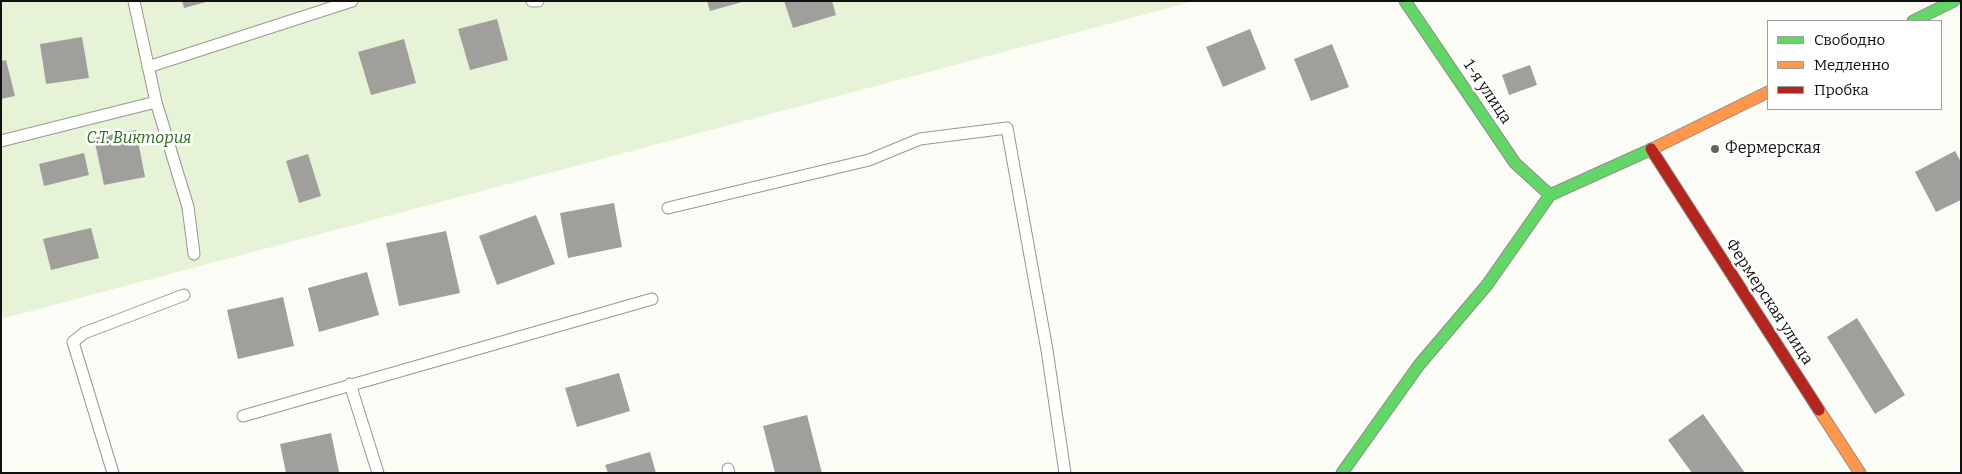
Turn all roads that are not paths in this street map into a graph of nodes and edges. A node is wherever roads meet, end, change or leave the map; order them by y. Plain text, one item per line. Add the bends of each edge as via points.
1 (134, 1) edge
2 (352, 1) edge
3 (532, 1) edge
4 (538, 1) edge
5 (1405, 1) edge
6 (1954, 1) edge
7 (1915, 20) edge
8 (148, 67) junction
9 (1767, 92) edge
10 (156, 102) junction
11 (1, 141) edge
12 (1651, 149) junction
13 (1550, 195) junction
14 (668, 208) dead end
15 (194, 254) dead end
16 (184, 295) dead end
17 (652, 298) dead end
18 (350, 384) junction
19 (243, 416) dead end
20 (113, 473) edge
21 (378, 473) edge
22 (1065, 473) edge
23 (1342, 473) edge
24 (1860, 473) edge

1 - 8 lane
2 - 8 lane
3 - 4 lane
5 - 13 street, 1-я улица via 1515,163
6 - 7 street
8 - 10 lane
9 - 12 street
10 - 11 lane
10 - 15 lane via 188,207
12 - 13 street
12 - 24 street, Фермерская улица
13 - 23 street via 1487,285 1419,364
14 - 22 lane via 869,160 920,139 1007,128 1047,350
16 - 20 lane via 84,333 72,342
17 - 18 lane
18 - 19 lane
18 - 21 lane

